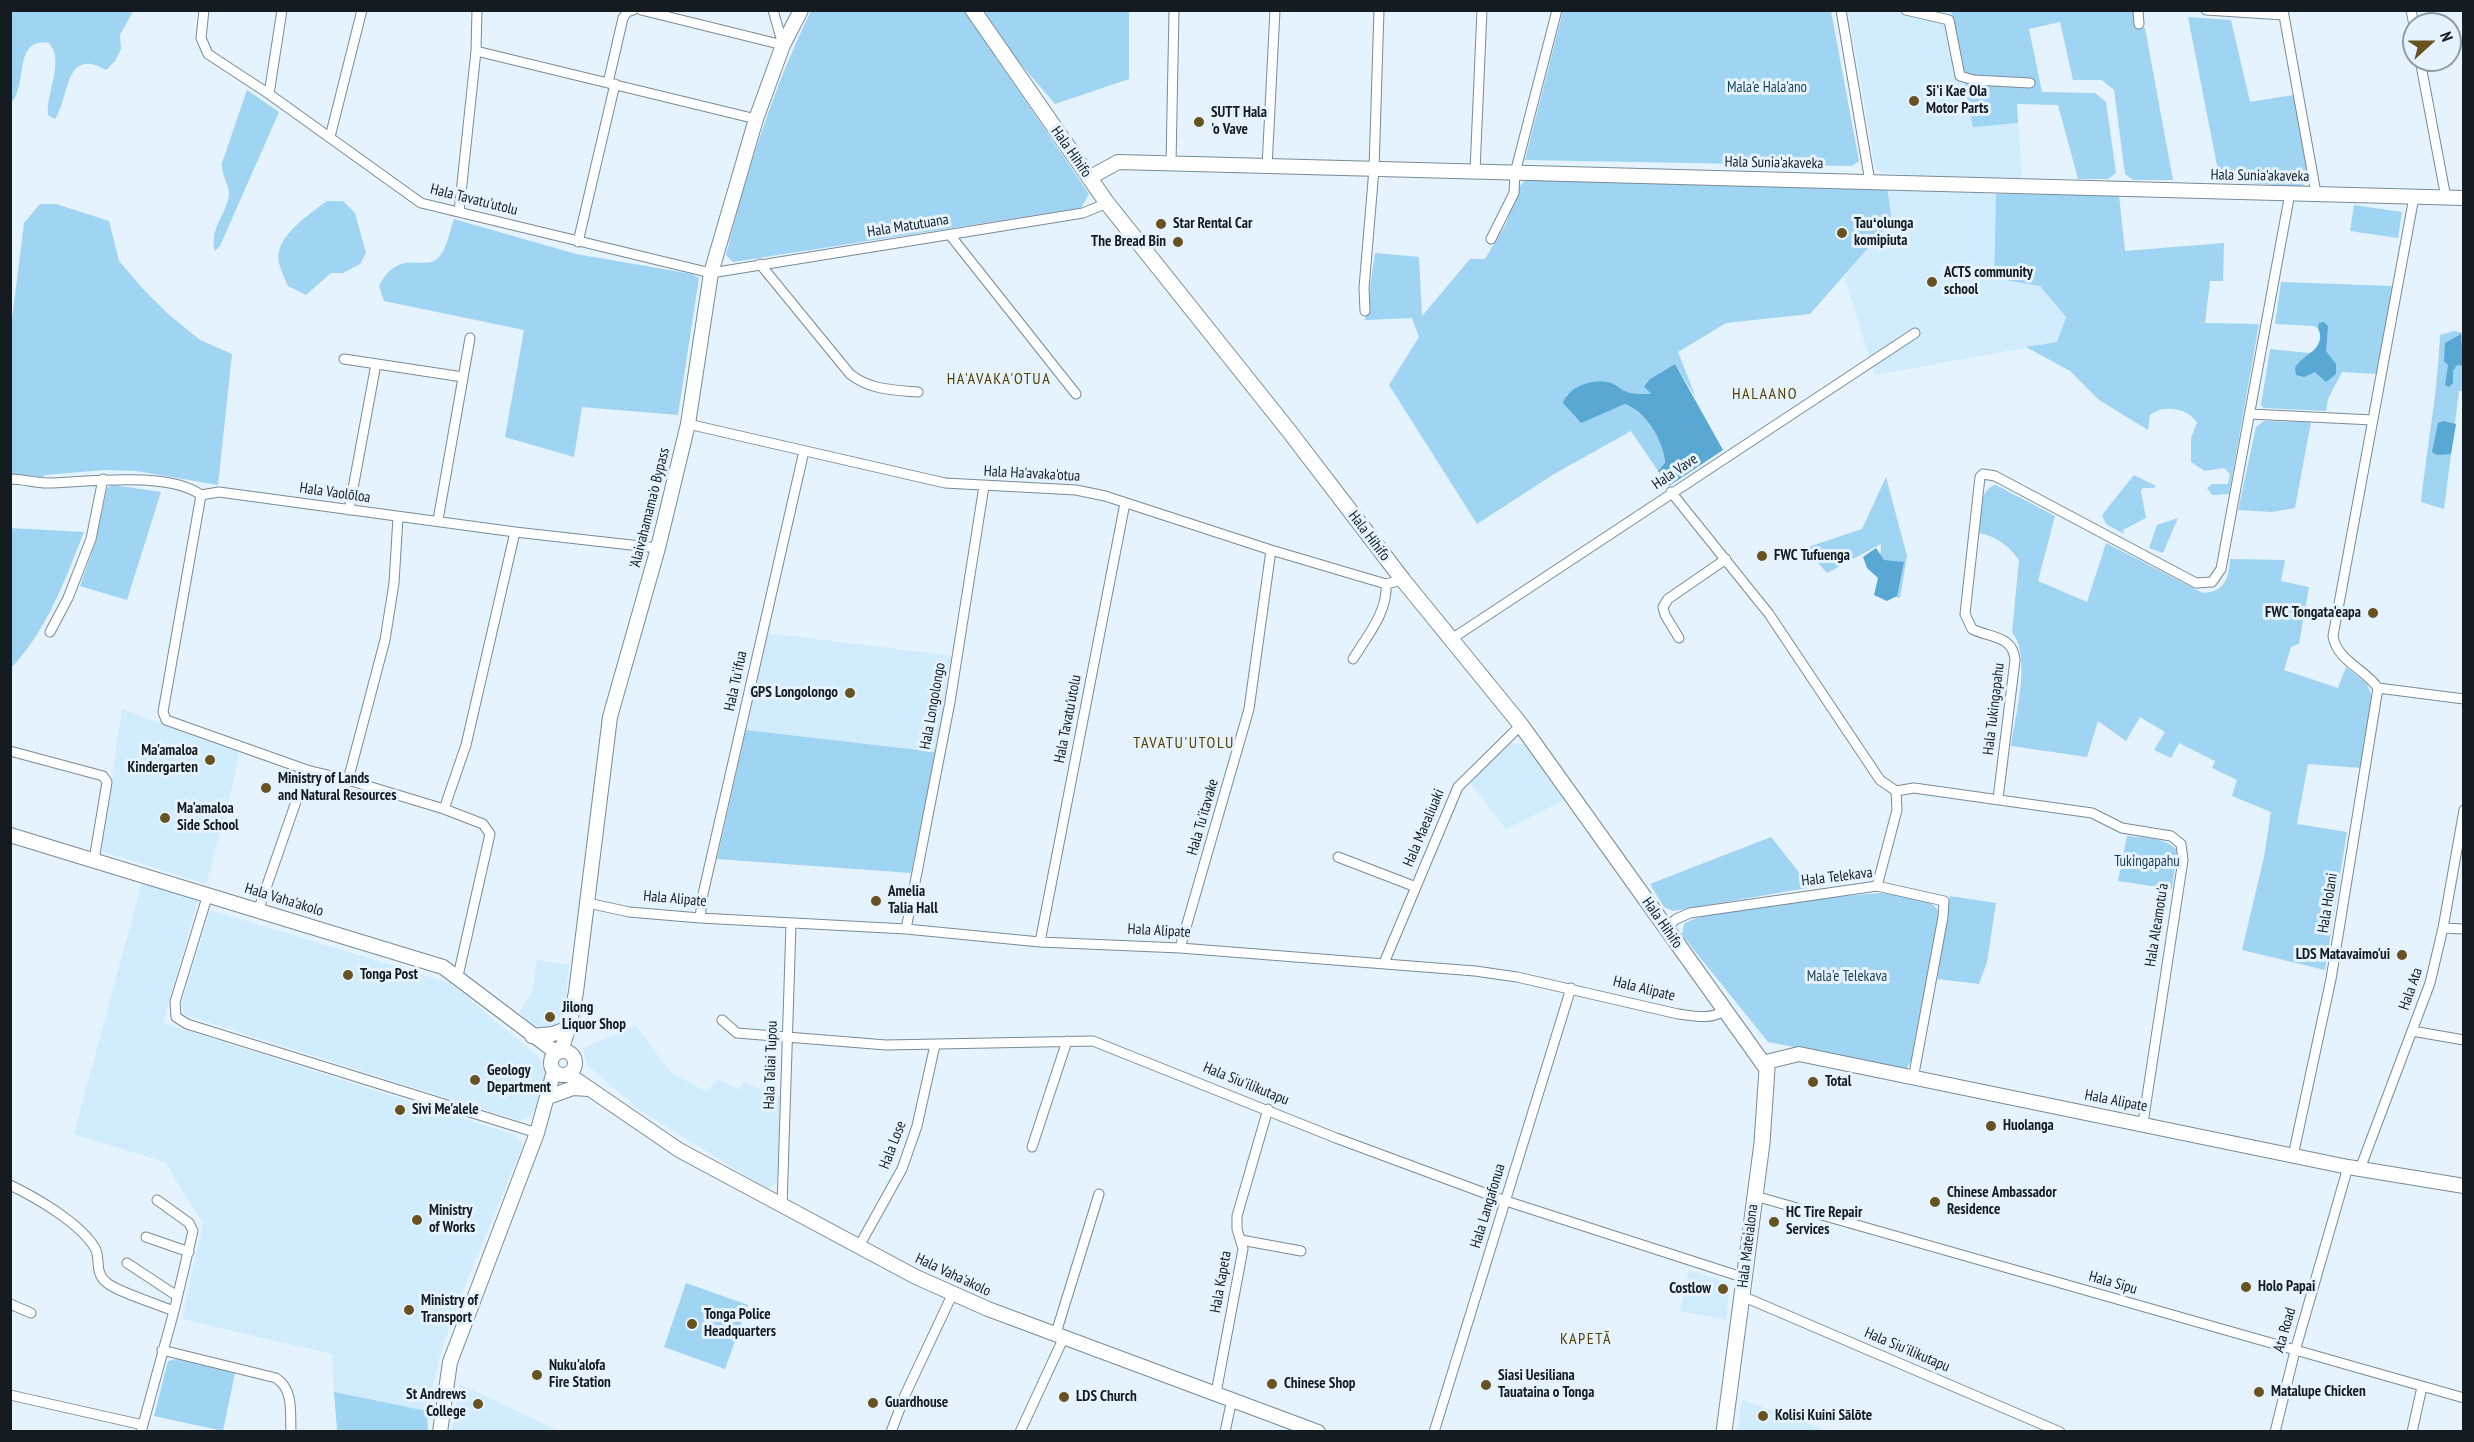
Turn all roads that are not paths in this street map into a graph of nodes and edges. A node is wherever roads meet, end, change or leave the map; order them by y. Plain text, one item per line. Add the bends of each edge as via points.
1 (204, 10) edge
2 (282, 10) edge
3 (362, 10) edge
4 (477, 10) edge
5 (640, 10) edge
6 (773, 10) edge
7 (801, 10) edge
8 (973, 10) edge
9 (1174, 10) edge
10 (1275, 10) edge
11 (1379, 10) edge
12 (1482, 10) edge
13 (1557, 10) edge
14 (1841, 10) edge
15 (1906, 10) edge
16 (2138, 10) edge
17 (2206, 10) edge
18 (629, 11) edge
19 (2283, 13) edge
20 (2139, 24) dead end
21 (783, 45) junction
22 (476, 51) junction
23 (2422, 72) edge
24 (612, 83) junction
25 (2030, 83) dead end
26 (269, 94) junction
27 (756, 119) junction
28 (330, 137) junction
29 (1171, 163) junction
30 (1267, 168) junction
31 (1374, 169) junction
32 (1475, 171) junction
33 (1515, 173) junction
34 (1089, 178) junction
35 (1870, 182) junction
36 (2290, 193) junction
37 (2316, 193) junction
38 (2414, 197) junction
39 (2446, 198) junction
40 (2463, 198) edge
41 (1107, 203) junction
42 (459, 212) junction
43 (950, 235) junction
44 (1491, 239) dead end
45 (578, 242) junction
46 (760, 264) junction
47 (711, 273) junction
48 (1365, 311) dead end
49 (1915, 333) dead end
50 (470, 338) dead end
51 (344, 359) dead end
52 (376, 364) junction
53 (463, 377) junction
54 (918, 392) dead end
55 (1076, 394) dead end
56 (2250, 414) junction
57 (2373, 420) junction
58 (688, 424) junction
59 (804, 451) junction
60 (103, 478) junction
61 (10, 479) edge
62 (984, 486) junction
63 (1671, 492) junction
64 (201, 495) junction
65 (1125, 503) junction
66 (349, 510) junction
67 (398, 518) junction
68 (438, 520) junction
69 (514, 532) junction
70 (658, 548) junction
71 (1270, 550) junction
72 (1726, 559) junction
73 (1403, 580) junction
74 (1386, 584) junction
75 (50, 632) dead end
76 (1453, 638) junction
77 (1679, 638) dead end
78 (1353, 659) dead end
79 (2378, 688) junction
80 (2463, 699) edge
81 (1521, 725) junction
82 (10, 751) edge
83 (307, 770) junction
84 (348, 780) junction
85 (1896, 791) junction
86 (1998, 799) junction
87 (444, 810) junction
88 (2463, 810) edge
89 (10, 835) edge
90 (1338, 857) dead end
91 (94, 860) junction
92 (1877, 886) junction
93 (1416, 887) junction
94 (208, 894) junction
95 (588, 903) junction
96 (258, 911) junction
97 (700, 918) junction
98 (791, 924) junction
99 (2443, 927) junction
100 (906, 929) junction
101 (1665, 929) junction
102 (2463, 929) edge
103 (1040, 942) junction
104 (1180, 948) junction
105 (1384, 963) junction
106 (458, 976) junction
107 (1571, 988) junction
108 (1724, 1011) junction
109 (722, 1020) dead end
110 (570, 1025) junction
111 (2412, 1031) junction
112 (530, 1035) junction
113 (787, 1038) junction
114 (2463, 1040) edge
115 (1067, 1041) junction
116 (935, 1045) junction
117 (562, 1063) junction
118 (1762, 1063) junction
119 (1913, 1079) junction
120 (596, 1092) junction
121 (548, 1100) junction
122 (1268, 1109) junction
123 (2143, 1123) junction
124 (537, 1133) junction
125 (1032, 1147) dead end
126 (2293, 1156) junction
127 (2354, 1168) junction
128 (10, 1185) edge
129 (2463, 1186) edge
130 (1099, 1194) dead end
131 (1755, 1196) junction
132 (157, 1200) dead end
133 (1506, 1201) junction
134 (782, 1207) junction
135 (146, 1237) dead end
136 (1241, 1240) junction
137 (858, 1248) junction
138 (1301, 1251) dead end
139 (189, 1252) junction
140 (127, 1263) dead end
141 (1745, 1278) junction
142 (953, 1293) junction
143 (177, 1296) junction
144 (1742, 1296) junction
145 (10, 1304) edge
146 (174, 1311) junction
147 (31, 1313) dead end
148 (1060, 1335) junction
149 (162, 1350) junction
150 (2295, 1351) junction
151 (2422, 1387) junction
152 (1216, 1393) junction
153 (10, 1395) edge
154 (2463, 1398) edge
155 (1232, 1399) junction
156 (142, 1428) edge
157 (291, 1431) edge
158 (440, 1431) edge
159 (891, 1431) edge
160 (1020, 1431) edge
161 (1225, 1431) edge
162 (1318, 1431) edge
163 (1434, 1431) edge
164 (1724, 1431) edge
165 (2060, 1431) edge
166 (2275, 1431) edge
167 (2412, 1431) edge

1 - 26 street, Hala Tavatu'utolu via 201,38 208,54
2 - 26 street
3 - 28 street
4 - 22 street
5 - 21 street
6 - 21 street
7 - 21 main road, 'Alaivahamama'o Bypass
8 - 34 main road, Hala Hihifo
9 - 29 street
10 - 30 street
11 - 31 street
12 - 32 street
13 - 33 street
14 - 35 street
15 - 25 street via 1949,20 1960,76
16 - 20 street
17 - 19 street
18 - 24 street via 623,18
19 - 37 street
21 - 27 main road, 'Alaivahamama'o Bypass
22 - 24 street
22 - 42 street
23 - 39 street
24 - 27 street
24 - 45 street
26 - 28 street, Hala Tavatu'utolu
27 - 47 main road, 'Alaivahamama'o Bypass
28 - 42 street, Hala Tavatu'utolu via 421,203
29 - 30 main road, Hala Sunia'akaveka
29 - 34 main road, Hala Sunia'akaveka via 1118,162
30 - 31 main road, Hala Sunia'akaveka
31 - 32 main road, Hala Sunia'akaveka
31 - 48 street
32 - 33 main road, Hala Sunia'akaveka
33 - 35 main road, Hala Sunia'akaveka
33 - 44 street via 1514,193
34 - 41 main road, Hala Hihifo
35 - 36 main road, Hala Sunia'akaveka
36 - 37 main road, Hala Sunia'akaveka
36 - 56 street
37 - 38 main road, Hala Sunia'akaveka
38 - 39 main road, Hala Sunia'akaveka
38 - 57 street
39 - 40 main road, Hala Sunia'akaveka
41 - 43 street, Hala Matutuana via 1083,213
41 - 73 main road, Hala Hihifo
42 - 45 street, Hala Tavatu'utolu
43 - 46 street, Hala Matutuana
43 - 55 street
45 - 47 street, Hala Tavatu'utolu
46 - 47 street, Hala Matutuana
46 - 54 street via 850,374 862,383 880,388
47 - 58 main road, 'Alaivahamama'o Bypass
49 - 63 street, Hala Vave
50 - 53 street
51 - 52 street
52 - 53 street
52 - 66 street
53 - 68 street
56 - 57 street
56 - 86 street, Hala Tukingapahu via 2221,569 2212,582 2204,585 1995,476 1983,474 1978,483 1965,614 1972,629 2001,638 2015,653
57 - 79 street via 2333,636 2338,652
58 - 59 street, Hala Ha'avaka'otua
58 - 70 main road, 'Alaivahamama'o Bypass
59 - 62 street, Hala Ha'avaka'otua via 945,483
59 - 97 street, Hala Tu'ifua
60 - 61 street, Hala Vaolōloa via 46,483
60 - 64 street, Hala Vaolōloa via 191,488
60 - 75 street via 91,539
62 - 65 street, Hala Ha'avaka'otua via 1076,490
62 - 100 street, Hala Longolongo via 950,702
63 - 72 street
63 - 76 street, Hala Vave
64 - 66 street, Hala Vaolōloa via 219,492
64 - 83 street via 163,712 166,720
65 - 71 street, Hala Ha'avaka'otua
65 - 103 street, Hala Tavatu'utolu
66 - 67 street, Hala Vaolōloa
67 - 68 street, Hala Vaolōloa
67 - 84 street via 385,640
68 - 69 street, Hala Vaolōloa
69 - 70 street, Hala Vaolōloa
69 - 87 street via 466,745
70 - 95 main road, 'Alaivahamama'o Bypass via 610,717
71 - 74 street, Hala Ha'avaka'otua
71 - 104 street, Hala Tu'itavake via 1249,710
72 - 77 street via 1663,607
72 - 85 street via 1769,614 1880,780
73 - 74 street, Hala Ha'avaka'otua
73 - 76 main road, Hala Hihifo
74 - 78 street via 1387,596 1379,617
76 - 81 main road, Hala Hihifo
79 - 80 street
79 - 126 street, Hala Holani via 2331,979
81 - 93 street, Hala Maealiuaki via 1458,787
81 - 101 main road, Hala Hihifo
82 - 91 street via 103,776 107,782
83 - 84 street
83 - 96 street
84 - 87 street
85 - 86 street, Hala Aleamotu'a via 1914,788
85 - 92 street via 1897,810
86 - 123 street, Hala Aleamotu'a via 2092,813 2122,828 2171,836 2181,844 2183,860
87 - 106 street via 483,824 490,834
88 - 99 street, Hala Ata
89 - 91 main road, Hala Vaha'akolo
90 - 93 street
91 - 94 main road, Hala Vaha'akolo
92 - 101 street, Hala Telekava via 1690,913
92 - 119 street, Hala Telekava via 1944,901
93 - 105 street, Hala Maealiuaki
94 - 96 main road, Hala Vaha'akolo
94 - 124 street via 175,1002 176,1017 187,1024
95 - 97 street, Hala Alipate via 629,912
95 - 110 main road, 'Alaivahamama'o Bypass
96 - 106 main road, Hala Vaha'akolo via 420,959
97 - 98 street, Hala Alipate
98 - 100 street, Hala Alipate
98 - 113 street, Hala Taliai Tupou
99 - 102 street
99 - 111 street, Hala Ata via 2430,983
100 - 103 street, Hala Alipate
101 - 108 main road, Hala Hihifo
103 - 104 street, Hala Alipate
104 - 105 street, Hala Alipate
105 - 107 street, Hala Alipate via 1475,971
106 - 112 main road, Hala Vaha'akolo
107 - 108 street, Hala Alipate via 1678,1014 1705,1017
107 - 133 street, Hala Langafonua
108 - 118 main road, Hala Hihifo
109 - 113 street, Hala Siu'ilikutapu via 737,1033
110 - 112 main road via 553,1034
110 - 117 main road, 'Alaivahamama'o Bypass
111 - 114 street
111 - 127 street, Hala Ata
112 - 117 main road, Hala Vaha'akolo
113 - 116 street, Hala Siu'ilikutapu
113 - 134 street, Hala Taliai Tupou
115 - 116 street, Hala Siu'ilikutapu
115 - 122 street, Hala Siu'ilikutapu via 1105,1044
115 - 125 street
116 - 137 street, Hala Lose via 917,1126 902,1169
117 - 120 main road, Hala Vaha'akolo
117 - 121 main road, 'Alaivahamama'o Bypass
118 - 119 main road, Hala Alipate via 1799,1054
118 - 131 main road, Hala Mateialona via 1767,1069 1768,1086
119 - 123 main road, Hala Alipate
120 - 121 main road via 573,1088
120 - 134 main road, Hala Vaha'akolo via 679,1150
121 - 124 main road, 'Alaivahamama'o Bypass
122 - 133 street, Hala Siu'ilikutapu
122 - 136 street, Hala Kapeta via 1238,1216
123 - 126 main road, Hala Alipate
124 - 158 main road, 'Alaivahamama'o Bypass via 450,1362
126 - 127 main road, Hala Alipate
127 - 129 main road, Hala Alipate
127 - 150 street, Ata Road
128 - 146 street via 36,1197 88,1238 97,1251 97,1268 106,1282
130 - 148 street
131 - 141 main road, Hala Mateialona
131 - 150 street, Hala Sipu
132 - 139 street via 189,1223 193,1232
133 - 141 street, Hala Siu'ilikutapu
133 - 163 street, Hala Langafonua
134 - 137 main road, Hala Vaha'akolo
135 - 139 street
136 - 138 street
136 - 152 street, Hala Kapeta via 1243,1249
137 - 142 main road, Hala Vaha'akolo
139 - 143 street
140 - 143 street
141 - 144 main road, Hala Mateialona
142 - 148 main road, Hala Vaha'akolo
142 - 159 street
143 - 146 street
144 - 164 main road, Hala Mateialona
144 - 165 street, Hala Siu'ilikutapu
145 - 147 street
146 - 149 street
148 - 152 main road, Hala Vaha'akolo
148 - 160 street
149 - 156 street
149 - 157 street via 276,1378 285,1384 289,1395
150 - 151 street, Hala Sipu
150 - 166 street, Ata Road
151 - 154 street, Hala Sipu
151 - 167 street
152 - 155 main road, Hala Vaha'akolo
153 - 156 street
155 - 161 street
155 - 162 main road, Hala Vaha'akolo

